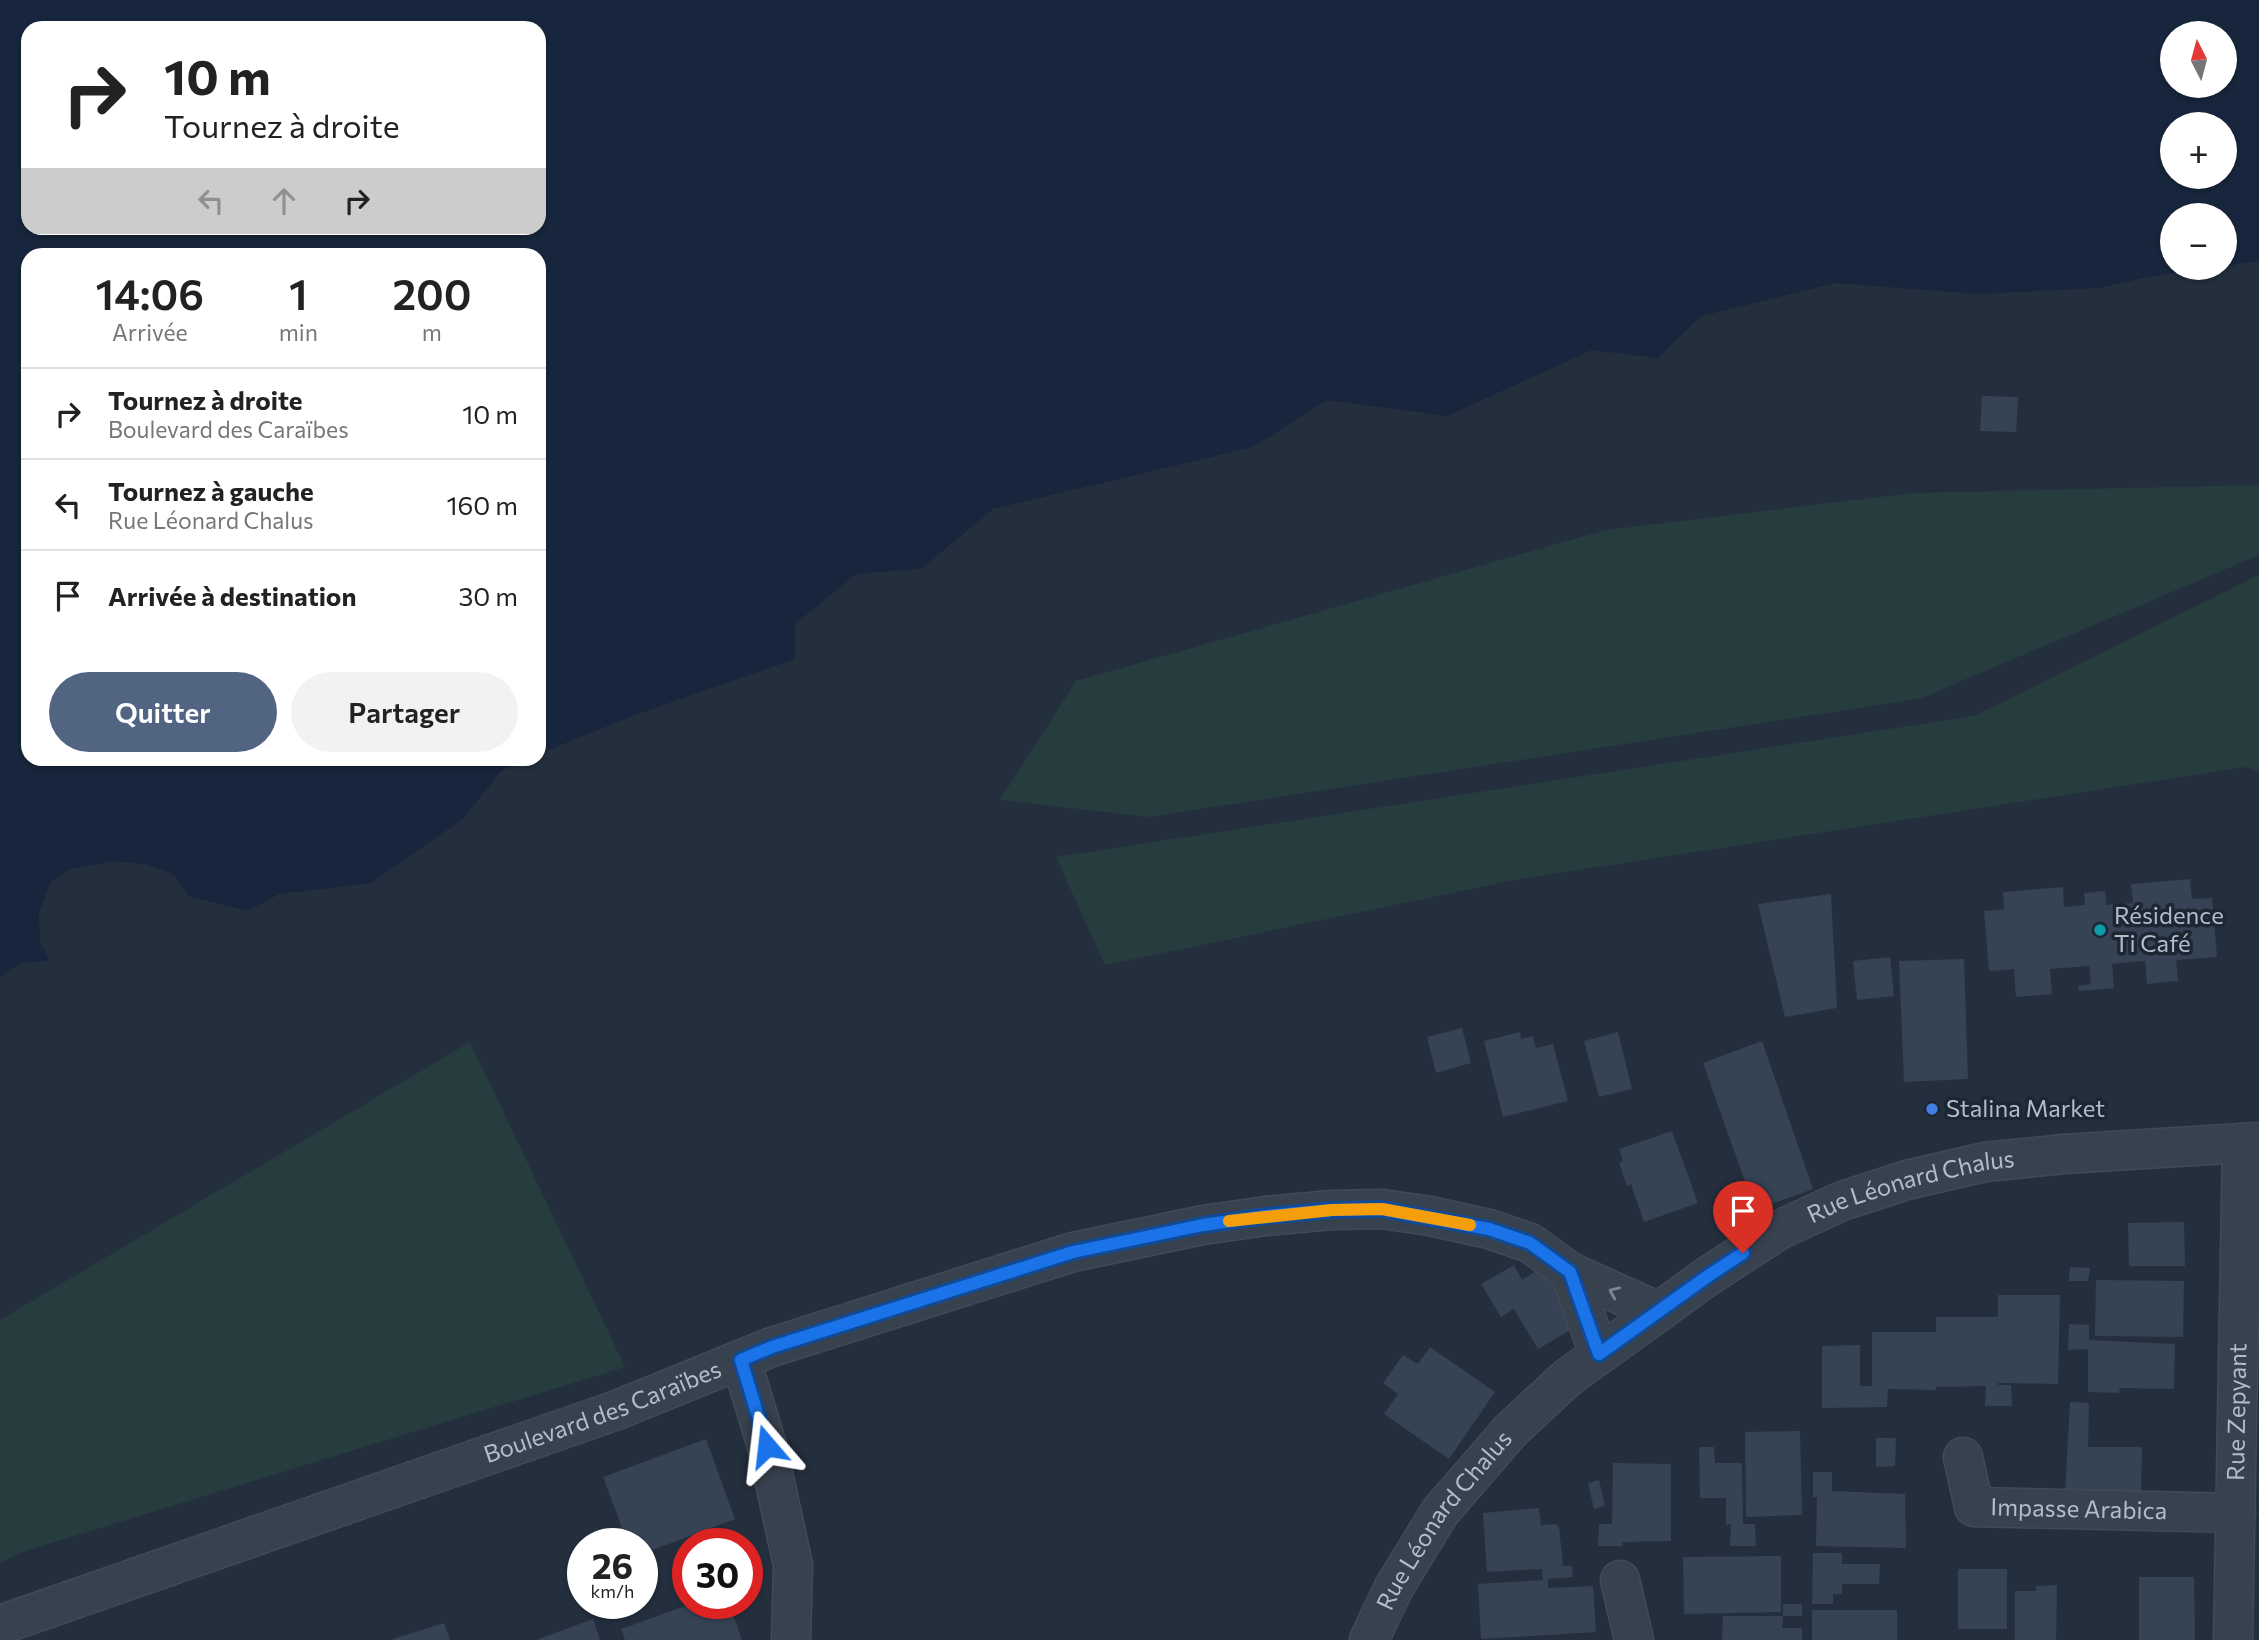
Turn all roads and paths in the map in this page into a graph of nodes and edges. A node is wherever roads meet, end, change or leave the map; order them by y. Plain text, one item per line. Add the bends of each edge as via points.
1 (2251, 1142) edge
2 (1570, 1272) junction
3 (1658, 1311) junction
4 (1599, 1354) junction
5 (741, 1360) junction
6 (1963, 1457) dead end
7 (2236, 1513) junction
8 (1620, 1580) dead end
9 (0, 1625) edge
10 (791, 1640) edge
11 (1369, 1640) edge
12 (1633, 1640) edge
13 (2233, 1640) edge

1 - 3 street, Rue Léonard Chalus via 1985,1161 1907,1180 1842,1201 1779,1230
1 - 7 street, Rue Zepyant
3 -> 2 street, Boulevard des Caraïbes
2 - 4 street
2 - 5 street, Boulevard des Caraïbes via 1530,1243 1430,1216 1382,1209 1266,1216 1073,1252
3 - 4 street, Rue Léonard Chalus
4 - 11 street, Rue Léonard Chalus via 1511,1430 1440,1512 1393,1589
5 - 9 street, Boulevard des Caraïbes via 617,1410
5 - 10 street via 767,1446 793,1565
6 - 7 street, Impasse Arabica via 1974,1507
7 - 13 street, Rue Zepyant
8 - 12 street

